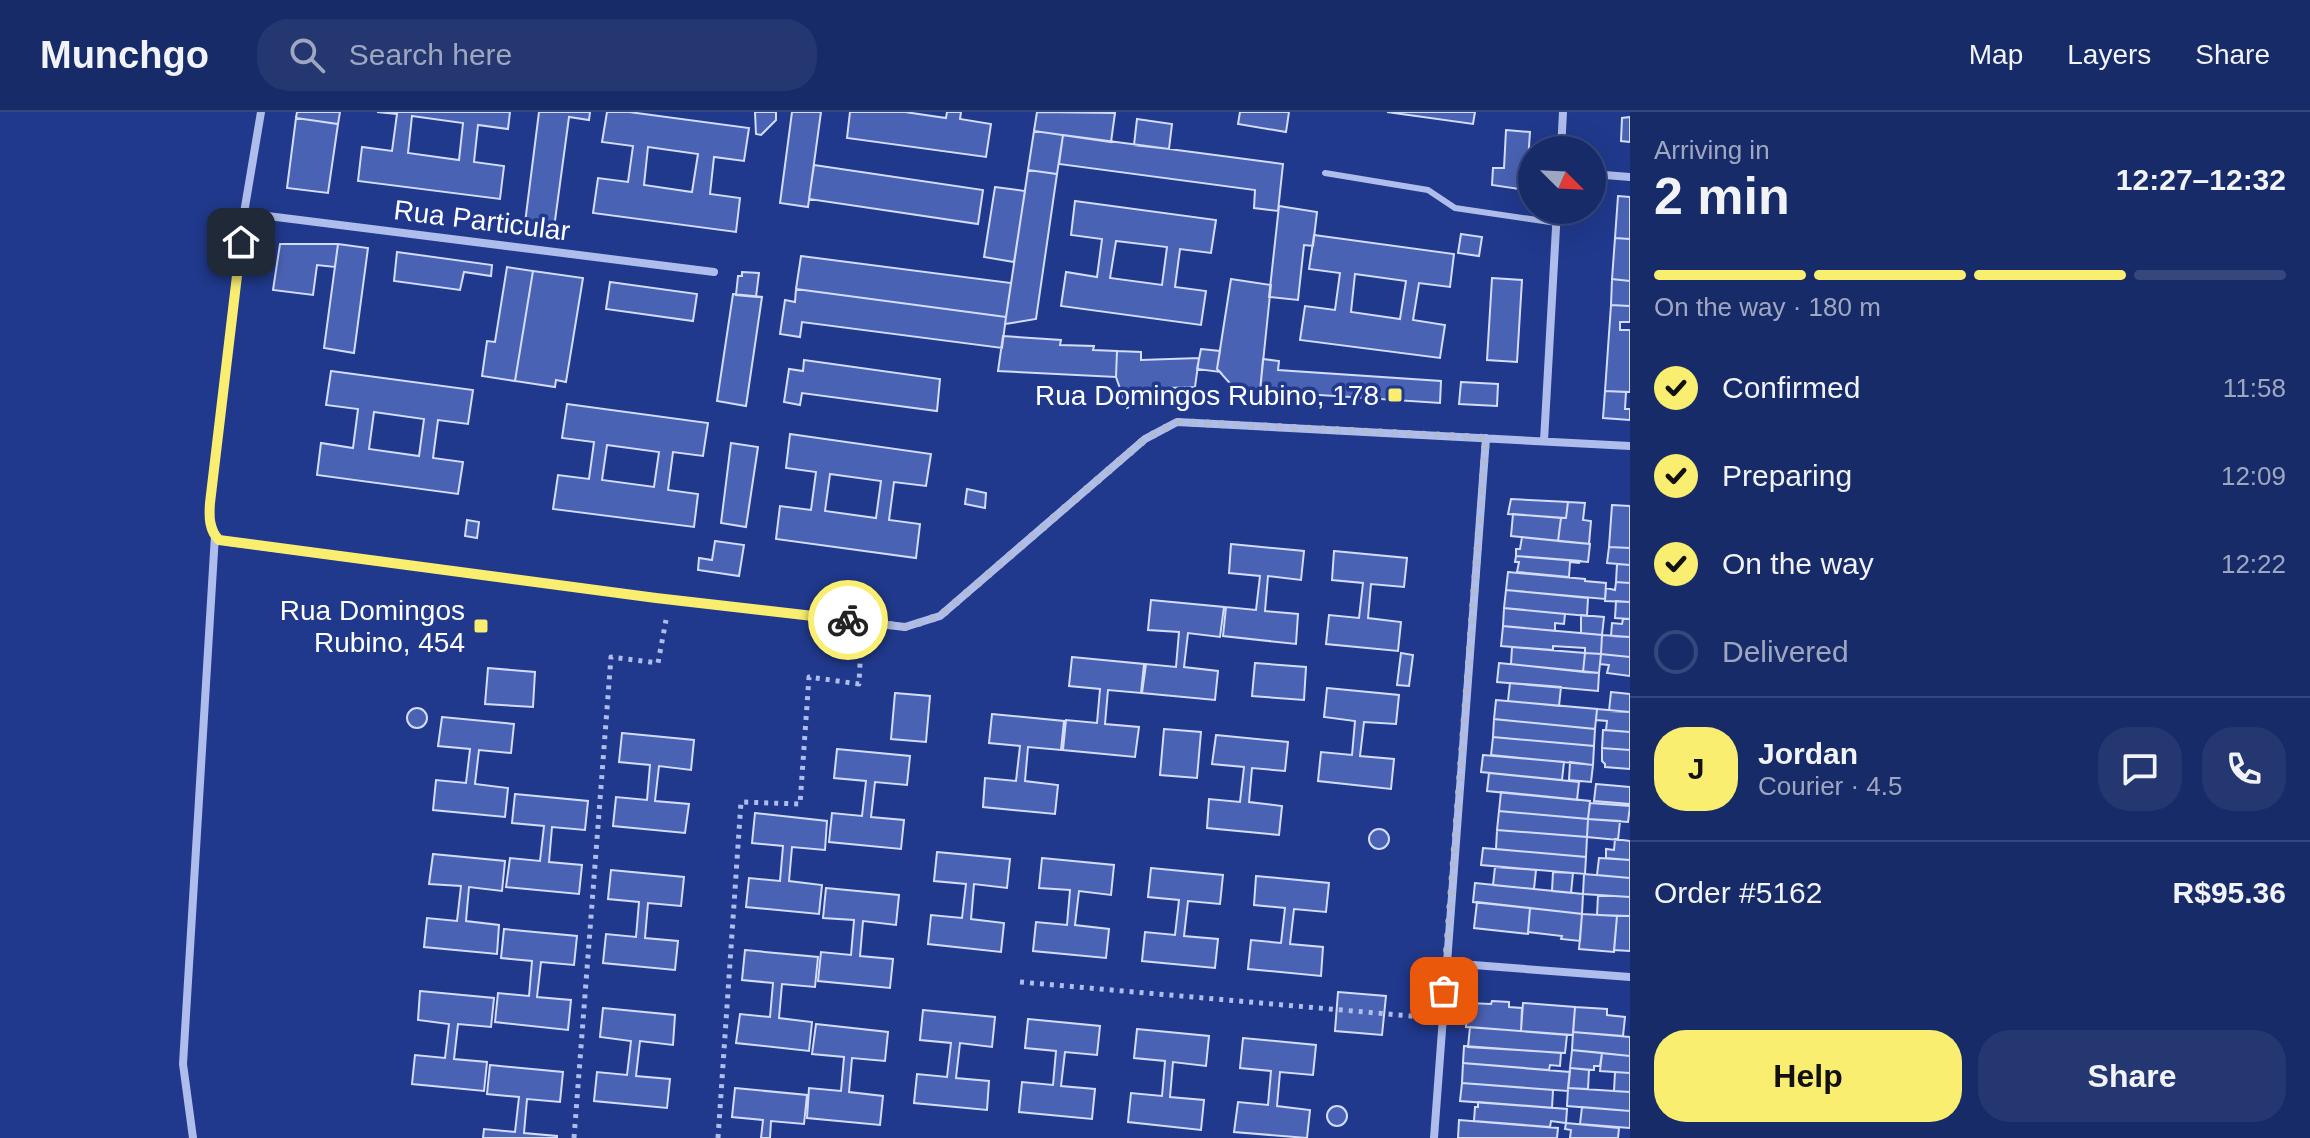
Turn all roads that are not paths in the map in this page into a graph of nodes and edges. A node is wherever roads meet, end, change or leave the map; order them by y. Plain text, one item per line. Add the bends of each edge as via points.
1 (261, 112) edge
2 (1563, 112) edge
3 (1562, 136) edge
4 (1325, 173) dead end
5 (1606, 175) edge
6 (1630, 177) edge
7 (244, 213) junction
8 (1518, 217) edge
9 (1557, 224) edge
10 (714, 272) dead end
11 (1486, 438) junction
12 (1544, 441) junction
13 (1630, 446) edge
14 (215, 535) junction
15 (1447, 963) junction
16 (1630, 977) edge
17 (193, 1138) edge
18 (1434, 1138) edge

1 - 7 street
2 - 3 street
4 - 8 lane via 1428,190 1455,208
5 - 6 street
7 - 10 street, Rua Particular
7 - 14 street via 210,503
9 - 12 street
11 - 12 street
11 - 14 street via 1177,422 1145,439 940,616 905,627 229,542
11 - 15 street
12 - 13 street
14 - 17 street via 183,1064
15 - 16 street
15 - 18 street

